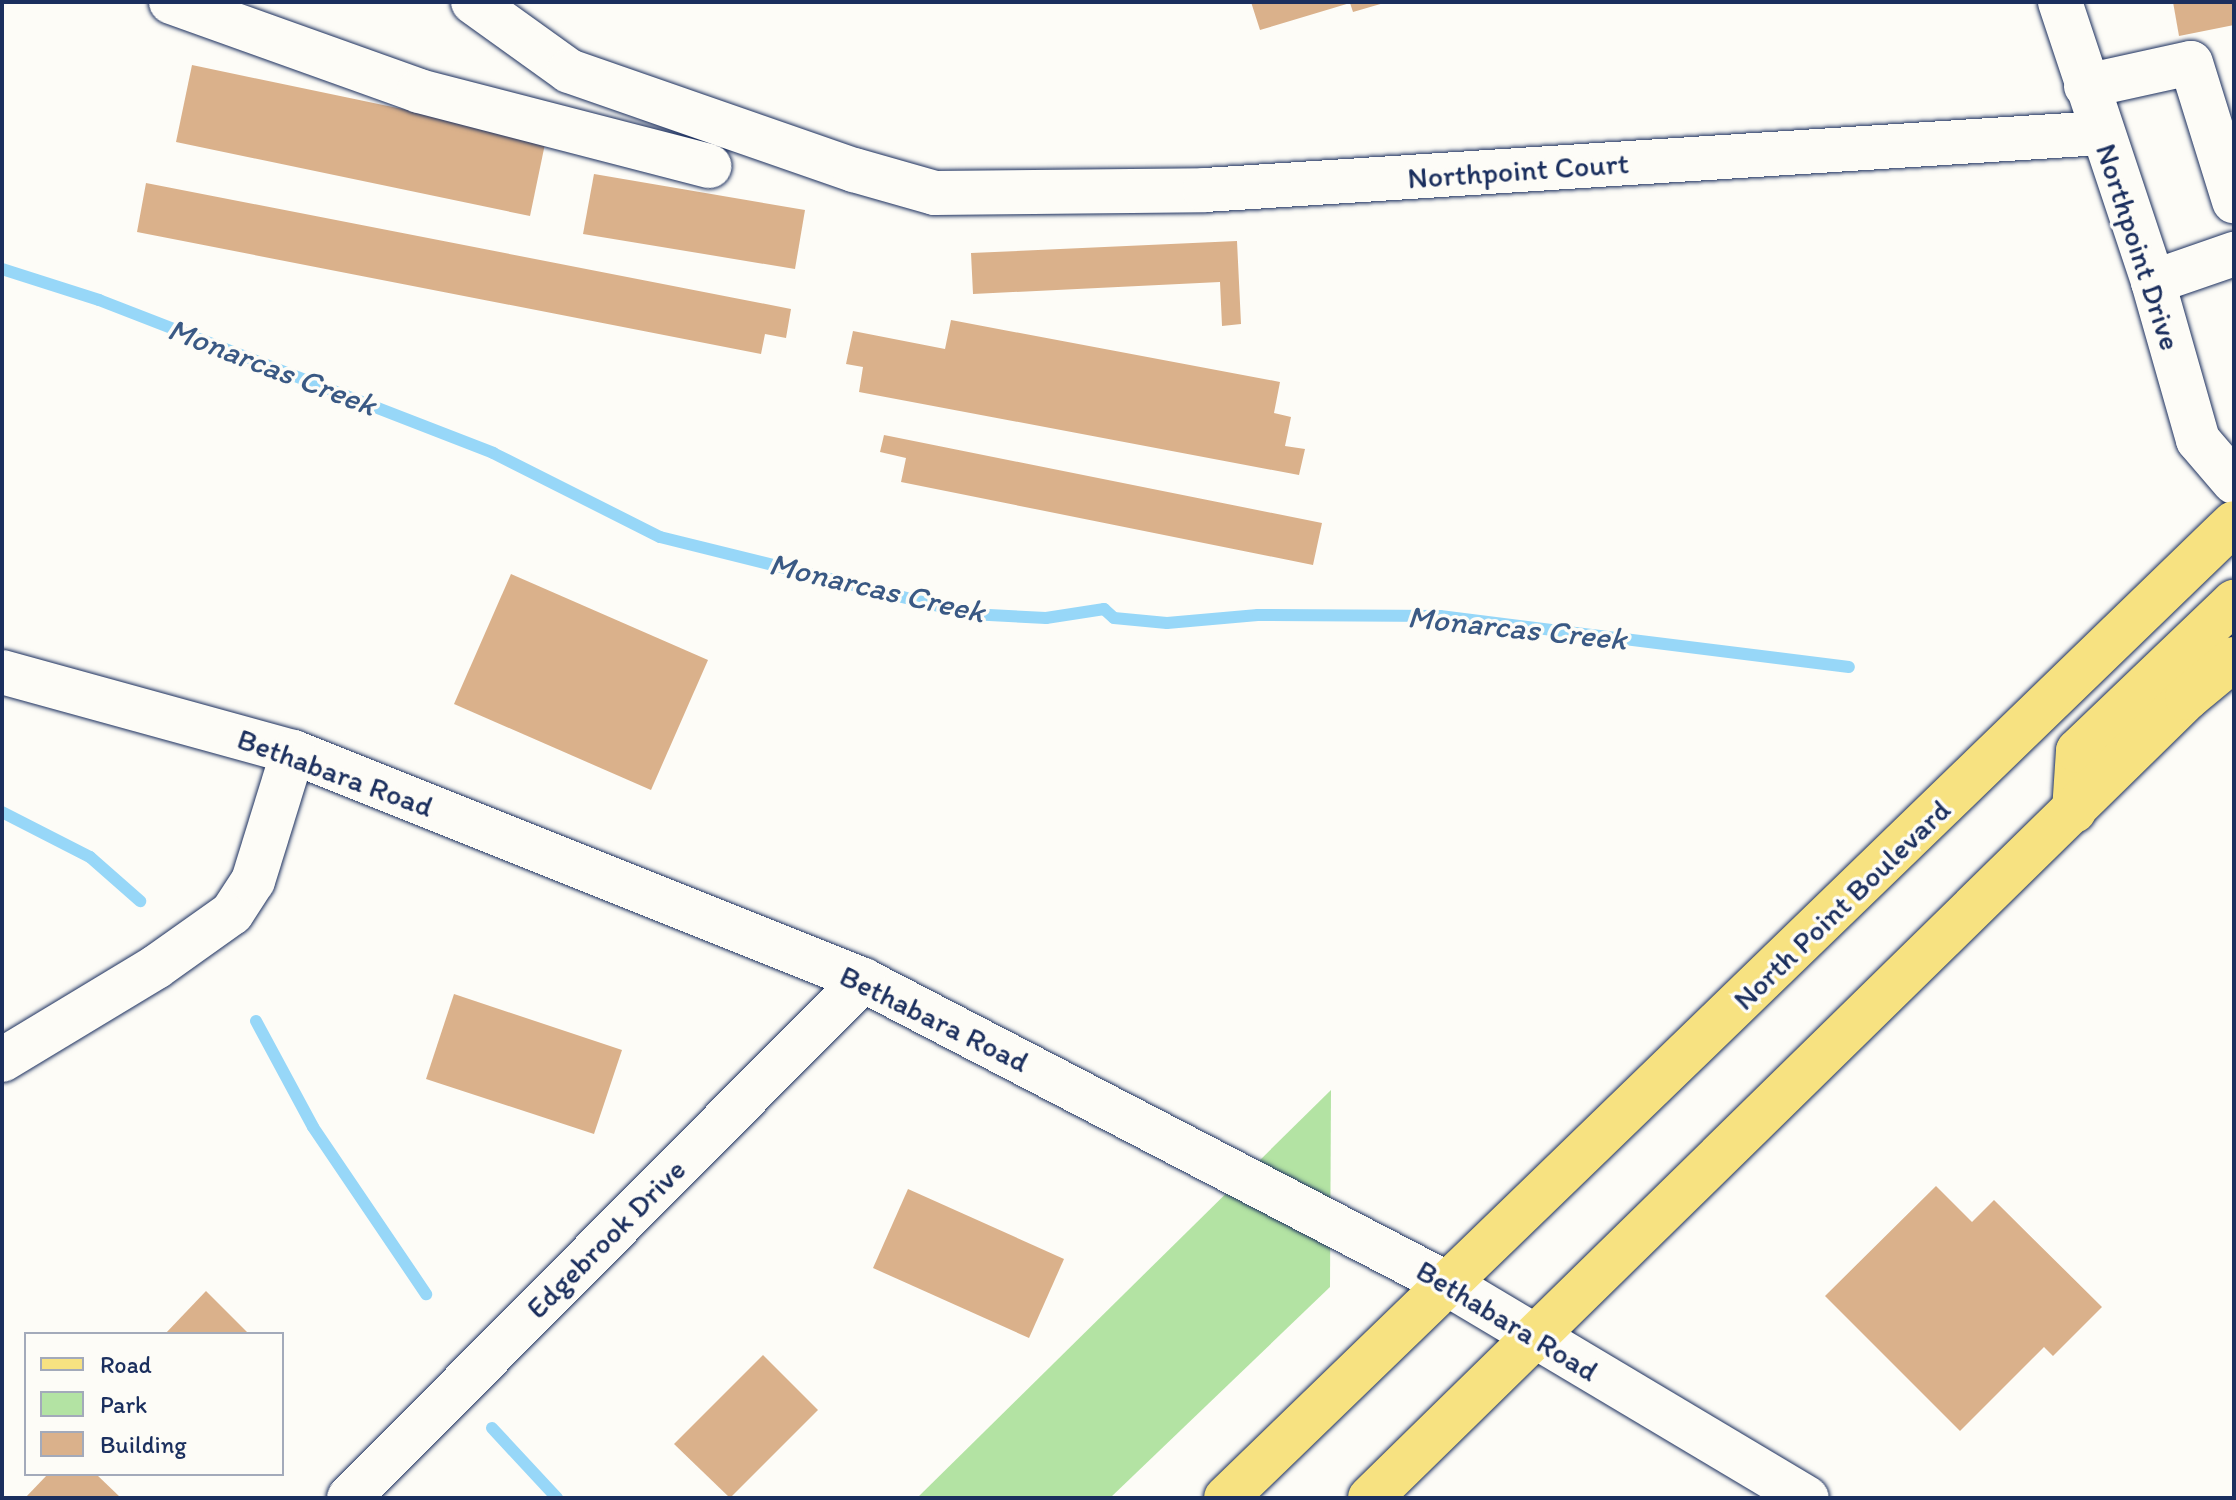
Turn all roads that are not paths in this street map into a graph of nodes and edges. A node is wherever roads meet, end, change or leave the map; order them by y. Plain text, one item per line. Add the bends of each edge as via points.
1 (171, 2) edge
2 (473, 2) edge
3 (2060, 2) edge
4 (2086, 86) junction
5 (2101, 133) junction
6 (709, 166) dead end
7 (2234, 201) edge
8 (2234, 254) edge
9 (2153, 282) junction
10 (2234, 482) edge
11 (2234, 523) edge
12 (2234, 602) edge
13 (2234, 659) edge
14 (2, 672) edge
15 (293, 752) junction
16 (2074, 811) junction
17 (863, 980) junction
18 (2, 1060) edge
19 (1446, 1283) junction
20 (1530, 1337) junction
21 (349, 1498) edge
22 (1226, 1498) edge
23 (1370, 1498) edge
24 (1807, 1498) edge

1 - 6 street via 419,91
2 - 5 street, Northpoint Court via 569,71 630,96 935,193 1205,190
3 - 4 street, Northpoint Drive
4 - 5 street, Northpoint Drive
4 - 7 street via 2191,63
5 - 9 street, Northpoint Drive
8 - 9 street
9 - 10 street, Northpoint Drive via 2198,440
11 - 19 main road, North Point Boulevard
12 - 16 main road via 2078,751
13 - 16 main road via 2187,698
14 - 15 street, Bethabara Road
15 - 17 street, Bethabara Road
15 - 18 street via 253,881 232,913 156,967
16 - 20 main road
17 - 19 street, Bethabara Road
17 - 21 street, Edgebrook Drive
19 - 20 street, Bethabara Road
19 - 22 main road, North Point Boulevard
20 - 23 main road
20 - 24 street, Bethabara Road

